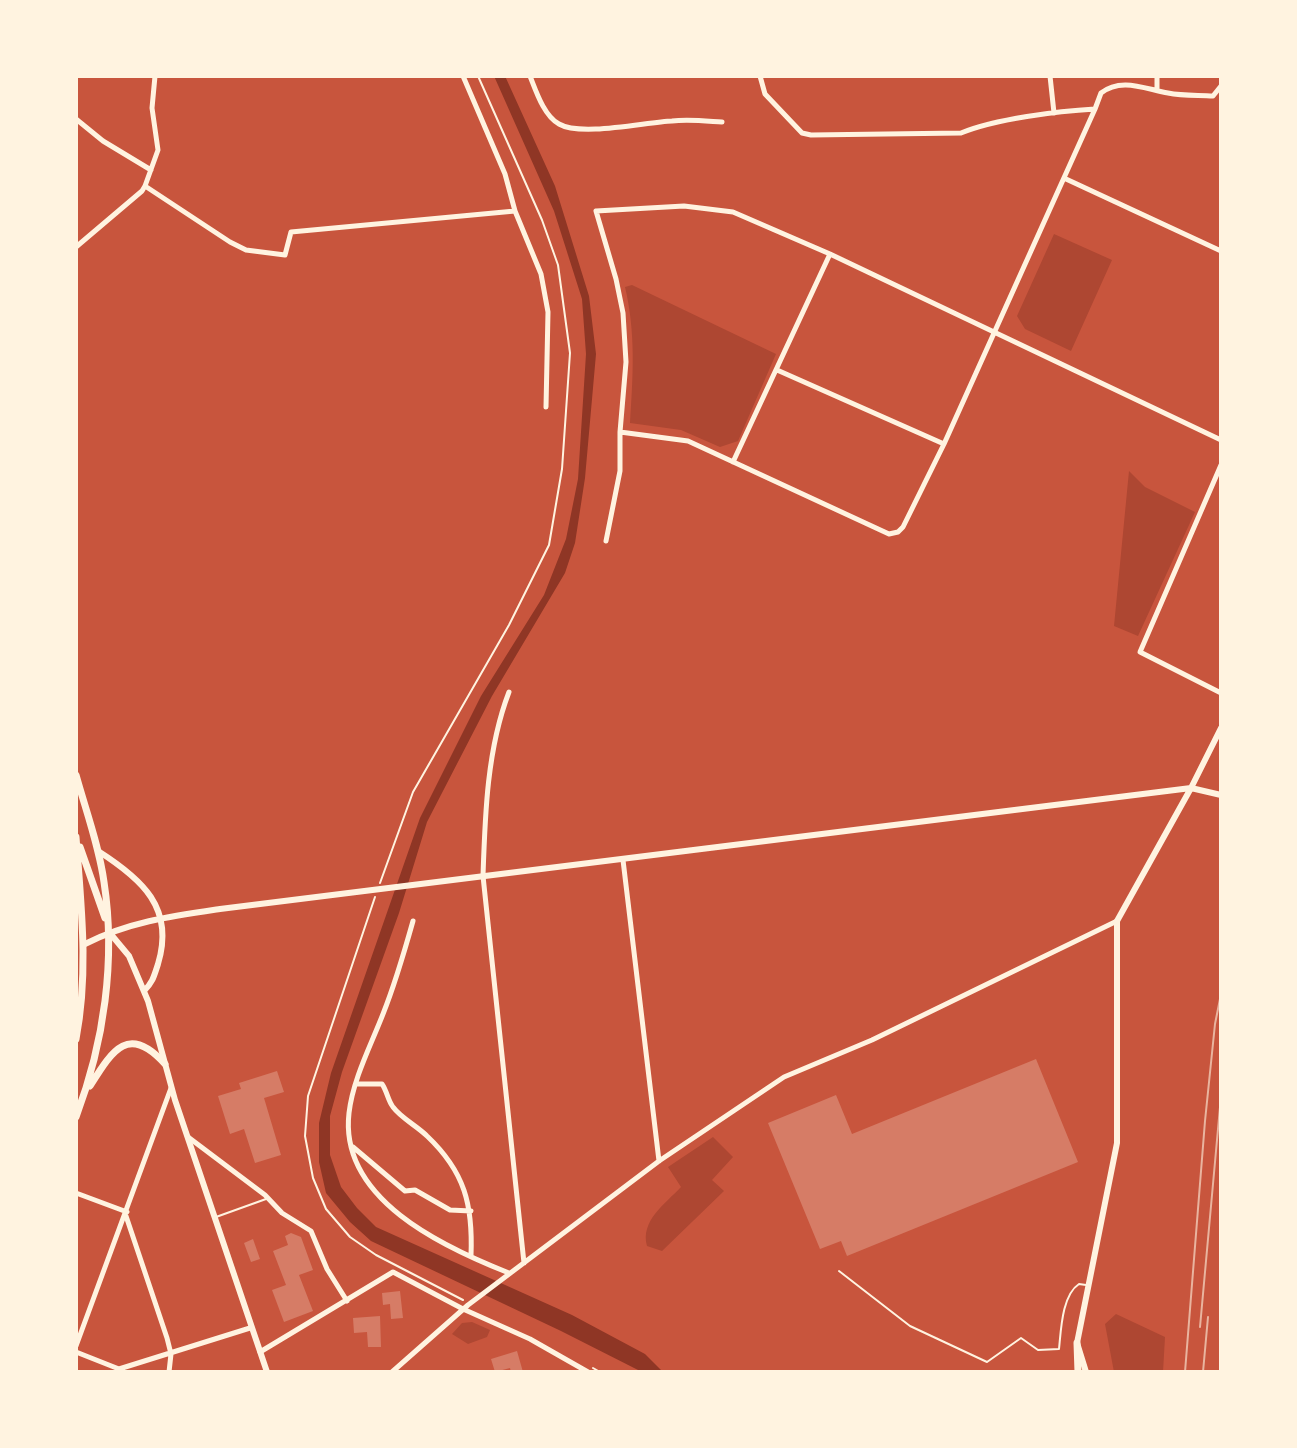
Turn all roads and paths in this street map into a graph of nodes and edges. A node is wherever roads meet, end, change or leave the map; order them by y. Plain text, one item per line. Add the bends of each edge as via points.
1 (155, 76) edge
2 (463, 76) edge
3 (478, 76) edge
4 (530, 76) edge
5 (760, 76) edge
6 (1050, 76) edge
7 (1157, 76) edge
8 (1221, 86) edge
9 (1157, 90) junction
10 (1095, 109) junction
11 (1054, 113) junction
12 (76, 119) edge
13 (722, 122) dead end
14 (151, 170) junction
15 (1066, 179) junction
16 (145, 186) junction
17 (515, 211) junction
18 (76, 247) edge
19 (1221, 251) edge
20 (830, 254) junction
21 (995, 332) junction
22 (777, 370) junction
23 (546, 407) dead end
24 (620, 432) junction
25 (1221, 440) edge
26 (944, 444) junction
27 (733, 462) junction
28 (1221, 465) edge
29 (606, 541) dead end
30 (509, 692) dead end
31 (1221, 693) edge
32 (1221, 728) edge
33 (76, 775) edge
34 (1191, 788) junction
35 (1221, 795) edge
36 (76, 836) edge
37 (98, 851) junction
38 (623, 860) junction
39 (483, 876) junction
40 (380, 885) dead end
41 (375, 898) dead end
42 (162, 919) junction
43 (413, 921) dead end
44 (1117, 921) junction
45 (109, 932) junction
46 (85, 944) junction
47 (144, 991) junction
48 (76, 1039) edge
49 (165, 1064) junction
50 (357, 1084) junction
51 (172, 1087) junction
52 (84, 1095) junction
53 (76, 1117) edge
54 (188, 1137) junction
55 (352, 1146) junction
56 (659, 1161) junction
57 (76, 1193) edge
58 (267, 1199) junction
59 (471, 1211) junction
60 (126, 1214) junction
61 (215, 1217) junction
62 (471, 1256) junction
63 (524, 1264) junction
64 (839, 1271) dead end
65 (509, 1275) junction
66 (1087, 1286) junction
67 (347, 1301) junction
68 (467, 1306) junction
69 (250, 1328) junction
70 (1077, 1343) junction
71 (76, 1349) edge
72 (260, 1352) junction
73 (171, 1354) junction
74 (590, 1369) edge
75 (169, 1372) edge
76 (267, 1372) edge
77 (392, 1372) edge
78 (600, 1372) edge
79 (1078, 1372) edge
80 (1086, 1372) edge

1 - 14 street via 152,108 158,150
2 - 17 street
3 - 40 path via 558,265 570,353 562,469 549,545 413,792
4 - 13 street via 559,125 580,129 673,120
5 - 11 street via 765,94 802,133 811,135 961,133
6 - 11 street
7 - 9 street
8 - 9 street via 1213,96
9 - 10 street via 1130,84 1108,87
10 - 11 street
10 - 15 street
12 - 14 street
14 - 16 street
15 - 19 street
15 - 21 street
16 - 17 street via 246,250 285,255 291,232
16 - 18 street
17 - 23 street via 541,274 548,312
20 - 21 street
20 - 22 street
20 - 24 street via 718,209 596,211 623,313 626,362
21 - 25 street
21 - 26 street
22 - 26 street
22 - 27 street
24 - 27 street via 688,441
24 - 29 street via 620,471
26 - 27 street via 903,527 889,534
28 - 31 street via 1140,652
30 - 39 street via 483,821
32 - 34 street
33 - 37 main road
34 - 35 street
34 - 38 street
34 - 44 street
36 - 45 main road
36 - 46 main road
37 - 42 street via 122,866 155,900
37 - 45 main road
38 - 39 street
38 - 56 street
39 - 42 street
39 - 63 street
41 - 68 path via 308,1096 305,1136 313,1178 326,1209 350,1237
42 - 45 street
42 - 47 street via 163,948 153,983
43 - 50 street
44 - 56 street via 784,1077
44 - 66 street via 1117,1143
45 - 46 street
45 - 47 street via 129,956
45 - 52 main road via 100,1038
46 - 48 main road
47 - 49 street
49 - 51 street
49 - 52 main road via 151,1048 127,1044 104,1063
50 - 55 street via 349,1114
50 - 59 street via 382,1084 393,1108 447,1157
51 - 54 street
51 - 60 street
52 - 53 main road
54 - 58 street
54 - 61 street
55 - 59 street via 405,1191 415,1190 450,1210
55 - 62 street via 364,1180 388,1206
56 - 63 street
57 - 60 street
58 - 61 lane
58 - 67 street via 311,1231
59 - 62 street
60 - 71 street
60 - 73 street
61 - 69 street
62 - 65 street
63 - 65 street
64 - 66 lane via 910,1326 987,1362 1021,1338 1038,1350 1059,1349 1071,1290
65 - 68 street
66 - 70 street
67 - 68 street via 393,1272
67 - 72 street
68 - 74 street
68 - 77 street
69 - 72 street
69 - 73 street
70 - 79 main road
70 - 80 street
71 - 73 street via 119,1369
72 - 76 street
73 - 75 street
74 - 78 path

